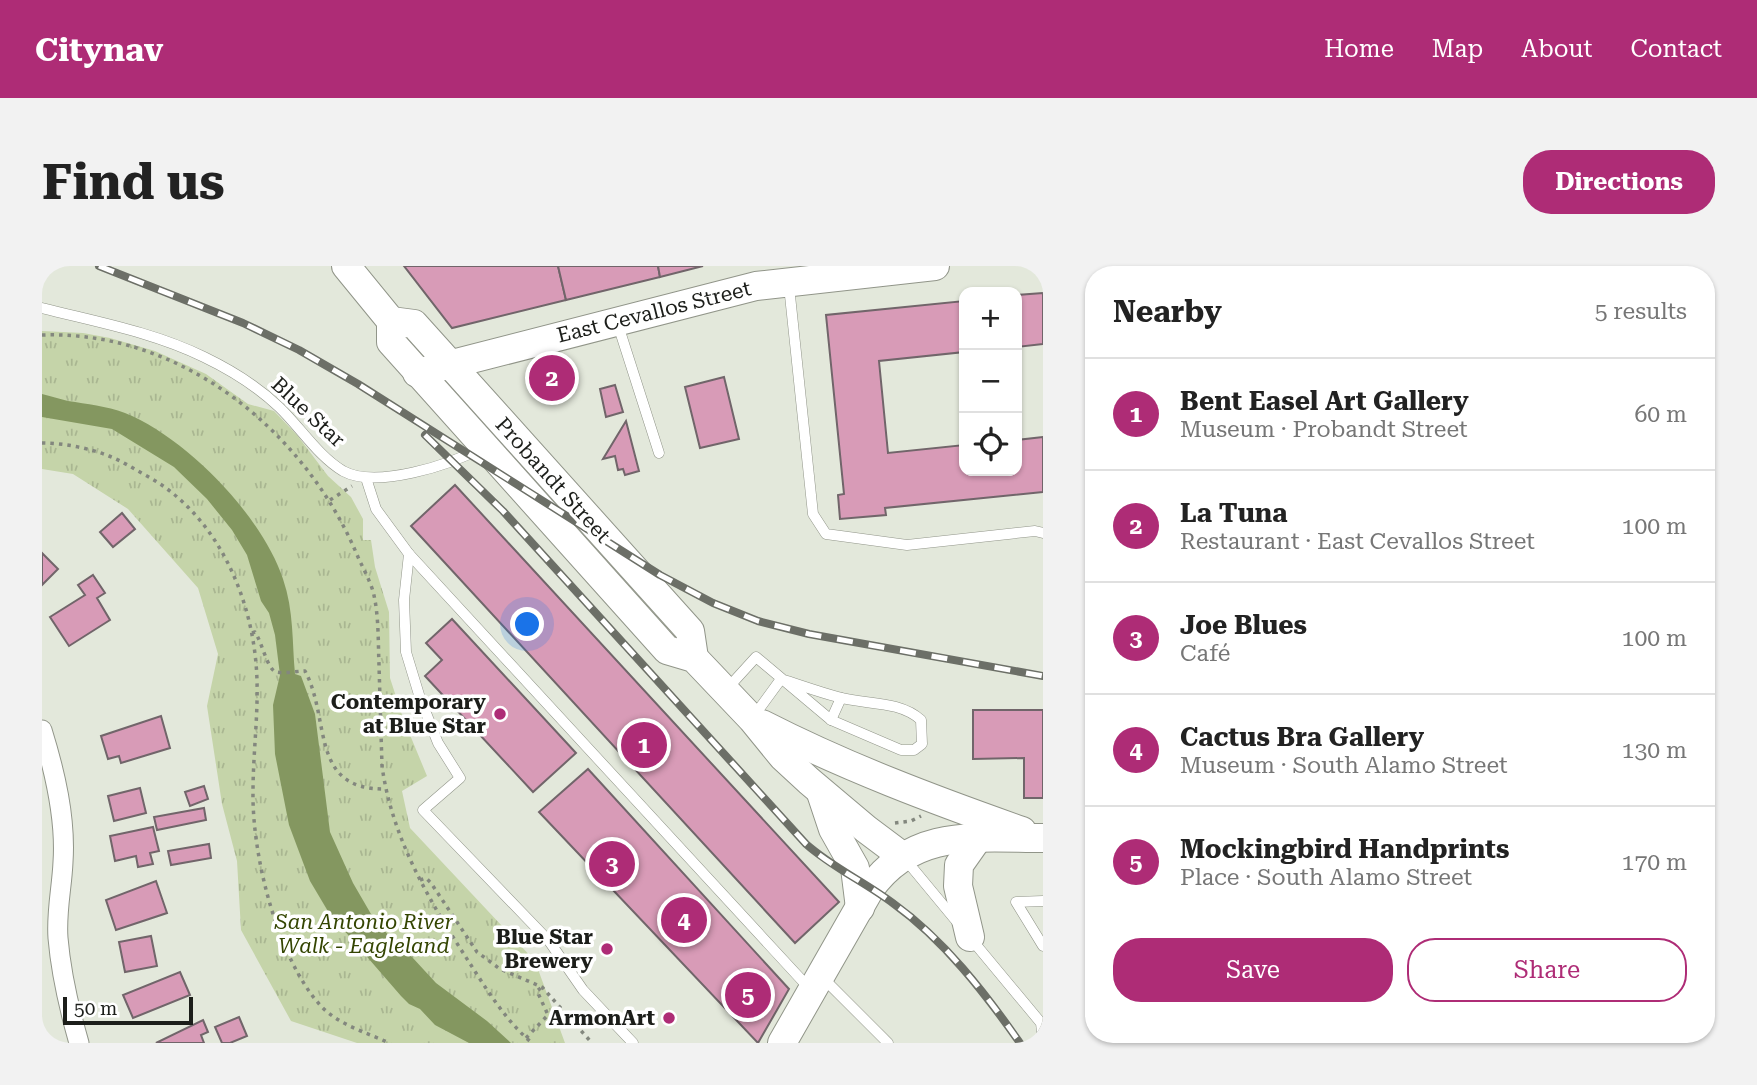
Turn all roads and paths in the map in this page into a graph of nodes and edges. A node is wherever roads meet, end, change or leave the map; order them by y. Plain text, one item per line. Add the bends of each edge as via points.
1 (346, 266) edge
2 (935, 266) edge
3 (789, 280) junction
4 (42, 309) edge
5 (391, 321) junction
6 (617, 321) junction
7 (42, 335) edge
8 (450, 364) junction
9 (417, 373) junction
10 (495, 438) junction
11 (42, 443) edge
12 (659, 453) dead end
13 (366, 478) junction
14 (330, 500) junction
15 (1043, 533) edge
16 (410, 554) junction
17 (251, 633) junction
18 (781, 679) junction
19 (725, 691) junction
20 (841, 698) junction
21 (752, 719) junction
22 (831, 720) junction
23 (42, 730) edge
24 (385, 789) junction
25 (820, 791) junction
26 (929, 812) dead end
27 (895, 822) dead end
28 (978, 838) junction
29 (1042, 838) edge
30 (902, 856) junction
31 (420, 880) junction
32 (1043, 901) edge
33 (860, 908) junction
34 (970, 937) junction
35 (1043, 946) edge
36 (816, 984) junction
37 (542, 987) junction
38 (1042, 1023) edge
39 (526, 1038) junction
40 (1043, 1041) edge
41 (79, 1043) edge
42 (389, 1043) edge
43 (532, 1043) edge
44 (592, 1043) edge
45 (633, 1043) edge
46 (782, 1043) edge
47 (888, 1043) edge

1 - 5 main road, Probandt Street
2 - 3 main road, East Cevallos Street
3 - 6 main road, East Cevallos Street
3 - 15 lane via 813,514 826,534 907,545
4 - 13 lane, Blue Star via 149,335 205,357 267,397 344,471
5 - 8 main road, Probandt Street via 414,324
5 - 9 main road, Probandt Street via 391,342
6 - 8 main road, East Cevallos Street
6 - 12 lane
7 - 14 path via 138,349 220,386 261,419 305,465
8 - 9 main road, East Cevallos Street
8 - 10 main road, Probandt Street
9 - 10 main road, Probandt Street
10 - 13 lane via 469,454 419,470
10 - 19 main road, Probandt Street via 690,631 694,659
11 - 17 path via 109,455 167,487 189,506 226,559
13 - 14 path
13 - 16 lane via 376,509
14 - 24 path via 346,528 375,604
16 - 36 lane
16 - 45 lane via 404,600 405,652 438,743 460,779 423,810 549,941 583,990
17 - 24 path via 261,642 273,671 305,671 313,685 326,751 337,772 361,789
17 - 42 path via 257,680 253,793 265,889 301,978 321,1006
18 - 19 lane via 756,657
18 - 20 lane
18 - 21 lane
18 - 22 lane
19 - 21 main road, Probandt Street
20 - 22 lane
20 - 22 lane via 914,713 921,720 922,744 914,750 901,750
21 - 25 main road, Probandt Street via 783,757
21 - 29 main road via 935,801
23 - 41 street via 60,805 64,861 58,935 67,1003
24 - 31 path
25 - 30 main road, Probandt Street
25 - 33 main road via 855,868
26 - 27 path via 911,821
28 - 29 main road
28 - 30 main road via 936,842
28 - 34 main road via 959,865 958,886
30 - 33 main road via 883,871
30 - 34 lane
31 - 37 path via 426,878 431,883 477,952 500,969
31 - 39 path via 478,976
32 - 35 lane via 1016,902
33 - 36 main road
34 - 38 lane
36 - 46 main road
36 - 47 lane
37 - 39 path via 537,990 548,1015
37 - 44 path
38 - 40 lane
39 - 43 path

